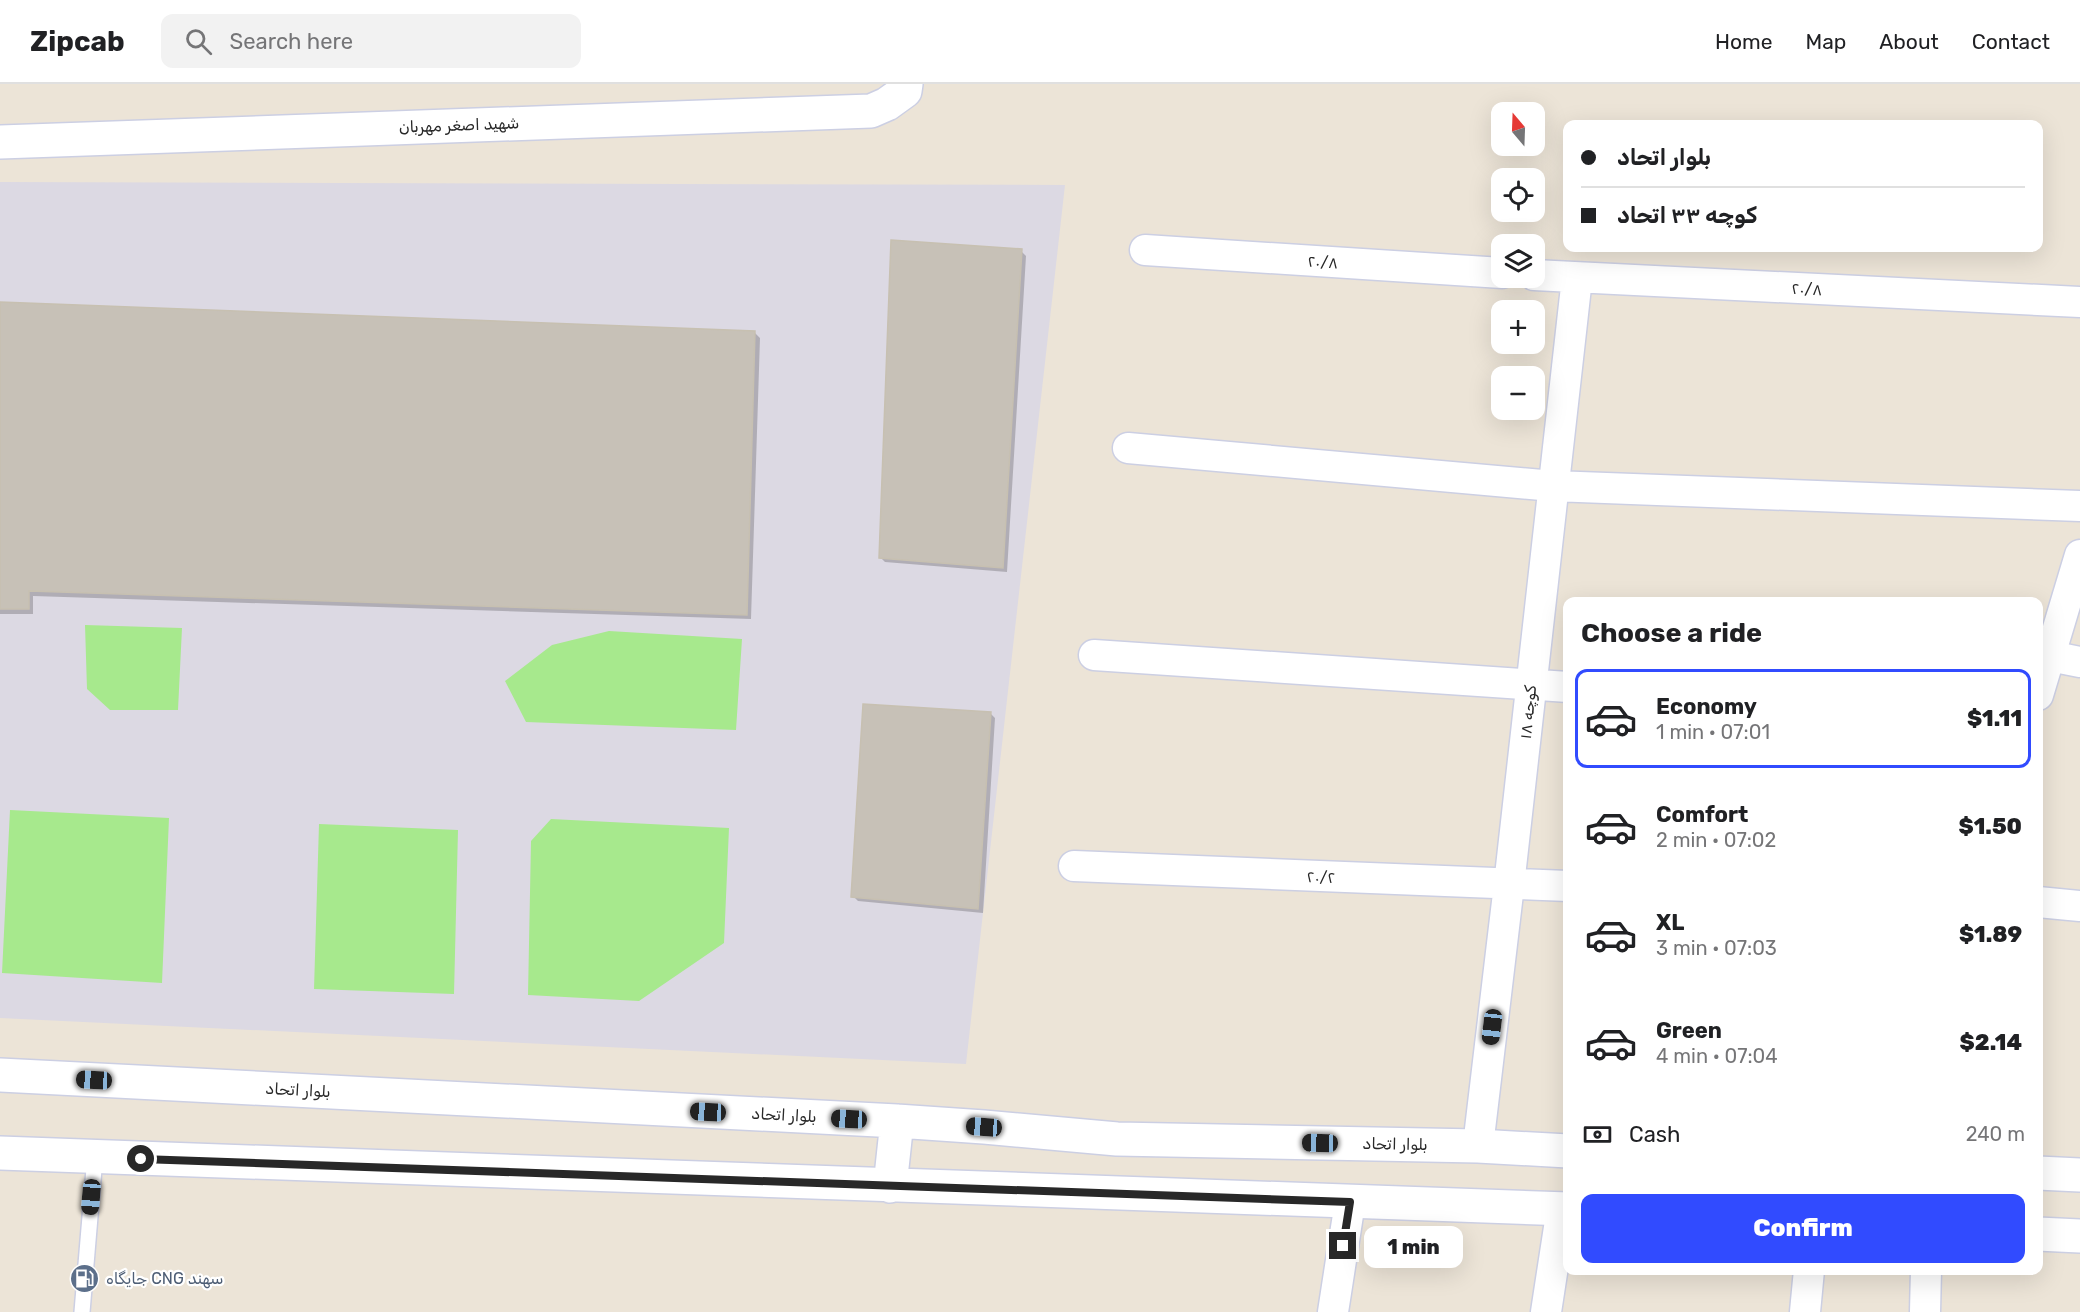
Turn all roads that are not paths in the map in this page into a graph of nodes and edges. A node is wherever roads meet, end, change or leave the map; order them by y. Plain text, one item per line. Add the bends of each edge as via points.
1 (906, 84) edge
2 (0, 142) edge
3 (1145, 250) dead end
4 (1491, 272) edge
5 (1545, 276) edge
6 (1577, 278) junction
7 (2080, 302) edge
8 (1128, 448) dead end
9 (1553, 486) junction
10 (2080, 506) edge
11 (2080, 555) edge
12 (1094, 655) dead end
13 (2050, 656) junction
14 (2080, 662) edge
15 (2043, 679) edge
16 (1531, 685) junction
17 (1563, 687) edge
18 (1074, 866) dead end
19 (1509, 885) junction
20 (1563, 886) edge
21 (2043, 902) edge
22 (2080, 906) edge
23 (0, 1075) edge
24 (897, 1121) junction
25 (1478, 1146) junction
26 (1563, 1152) edge
27 (0, 1153) edge
28 (94, 1157) junction
29 (2043, 1173) edge
30 (2080, 1175) edge
31 (890, 1186) junction
32 (1350, 1202) junction
33 (1563, 1209) edge
34 (1563, 1220) edge
35 (2043, 1234) edge
36 (2080, 1236) edge
37 (1809, 1275) edge
38 (1926, 1275) edge
39 (82, 1312) edge
40 (1333, 1312) edge
41 (1546, 1312) edge
42 (1805, 1312) edge
43 (1925, 1312) edge

1 - 2 main road, شهید اصغر مهربان via 905,91 871,111
3 - 4 street, ۲۰/۸
5 - 6 street, ۲۰/۸
6 - 7 street, ۲۰/۸
6 - 9 street, کوچه ۱۸
8 - 9 street
9 - 10 street
9 - 16 street, کوچه ۱۸
11 - 13 street
12 - 16 street
13 - 14 street
13 - 15 street
16 - 17 street
16 - 19 street, کوچه ۱۸
18 - 19 street, ۲۰/۲
19 - 20 street, ۲۰/۲
19 - 25 street, کوچه ۱۸
21 - 22 street
23 - 24 main road, بلوار اتحاد
24 - 25 main road, بلوار اتحاد via 1117,1139
24 - 31 main road
25 - 26 main road, بلوار اتحاد
27 - 28 main road
28 - 31 main road
28 - 39 lane
29 - 30 main road
31 - 32 main road
32 - 33 main road
32 - 40 street
34 - 41 street
35 - 36 main road
37 - 42 street
38 - 43 street

